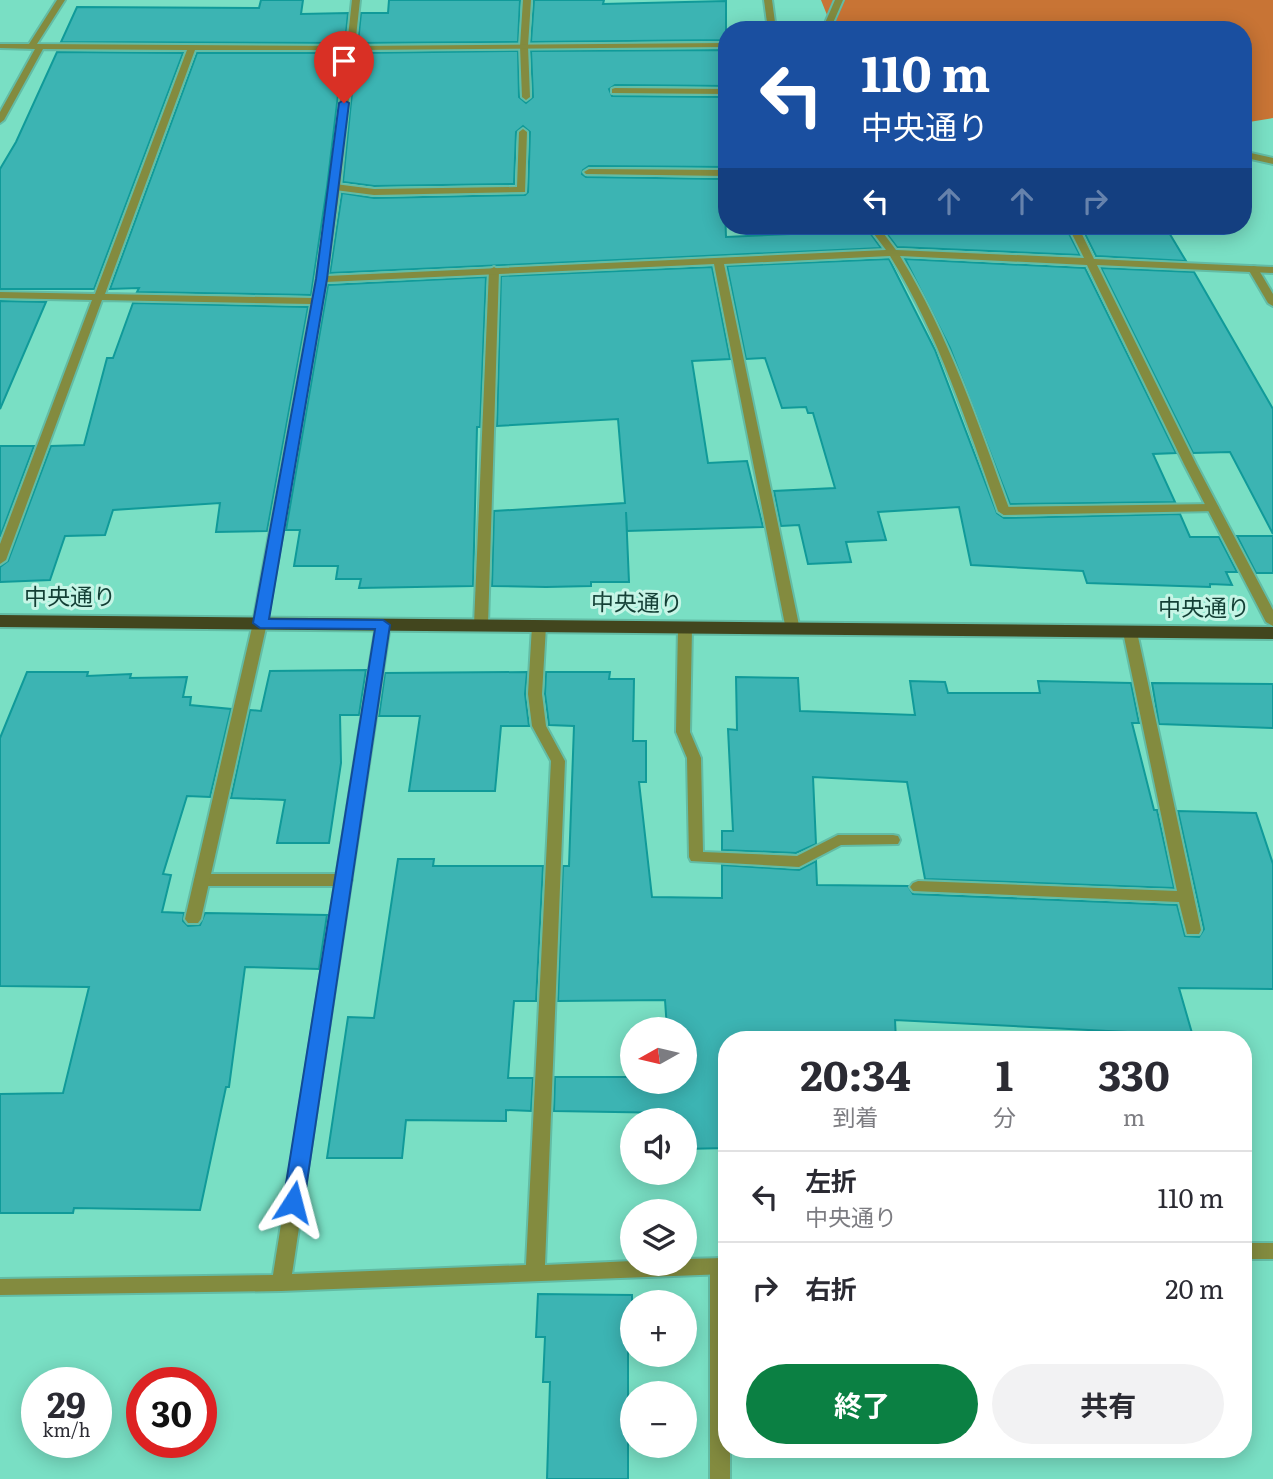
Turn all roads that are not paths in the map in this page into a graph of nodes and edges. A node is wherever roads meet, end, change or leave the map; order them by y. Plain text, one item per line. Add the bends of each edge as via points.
1 (61, 0) edge
2 (356, 0) edge
3 (527, 0) edge
4 (768, 0) edge
5 (839, 0) edge
6 (771, 21) edge
7 (830, 21) edge
8 (718, 45) edge
9 (0, 46) edge
10 (36, 46) junction
11 (524, 46) junction
12 (192, 47) junction
13 (349, 48) junction
14 (615, 91) dead end
15 (718, 92) edge
16 (0, 96) edge
17 (13, 96) junction
18 (526, 97) dead end
19 (0, 120) edge
20 (523, 132) dead end
21 (1252, 157) edge
22 (1273, 162) edge
23 (589, 172) dead end
24 (718, 173) edge
25 (335, 187) junction
26 (880, 235) edge
27 (1077, 235) edge
28 (895, 253) junction
29 (718, 261) junction
30 (1091, 263) junction
31 (1253, 269) junction
32 (494, 270) junction
33 (1273, 270) edge
34 (321, 279) junction
35 (0, 295) edge
36 (99, 297) junction
37 (317, 301) junction
38 (1273, 303) edge
39 (1213, 508) junction
40 (0, 560) edge
41 (0, 621) edge
42 (1273, 622) edge
43 (260, 623) junction
44 (383, 625) junction
45 (481, 625) junction
46 (539, 626) junction
47 (685, 628) junction
48 (793, 629) junction
49 (1130, 632) junction
50 (1273, 633) edge
51 (893, 840) dead end
52 (202, 880) junction
53 (344, 880) junction
54 (918, 887) dead end
55 (1186, 897) junction
56 (194, 919) dead end
57 (1193, 930) dead end
58 (1252, 1251) edge
59 (1273, 1251) edge
60 (718, 1266) edge
61 (535, 1271) junction
62 (281, 1283) junction
63 (0, 1287) edge
64 (720, 1458) edge
65 (720, 1479) edge

1 - 10 street
2 - 13 street
3 - 11 street
4 - 6 street
5 - 7 street
8 - 11 street
9 - 10 street
10 - 12 street
10 - 17 street
11 - 13 street
11 - 18 street
12 - 13 street
12 - 36 street
13 - 25 street
14 - 15 street
16 - 17 street
17 - 19 street
20 - 25 street via 522,190 374,192
21 - 22 street
23 - 24 street
25 - 34 street
26 - 28 street
27 - 30 street
28 - 29 street
28 - 30 street
28 - 39 street via 953,368 1004,511
29 - 32 street
29 - 48 street
30 - 31 street
30 - 39 street
31 - 33 street
31 - 38 street
32 - 34 street
32 - 45 street
34 - 37 street
35 - 36 street
36 - 37 street
36 - 40 street
37 - 43 street
39 - 42 street
41 - 43 highway, 中央通り
43 - 44 highway, 中央通り
43 - 52 street
44 - 45 highway, 中央通り
44 - 53 street
45 - 46 highway, 中央通り
46 - 47 highway, 中央通り
46 - 61 street via 535,694 539,726 558,761
47 - 48 highway, 中央通り
47 - 51 street via 682,732 694,758 696,857 799,862 838,839
48 - 49 highway, 中央通り
49 - 50 highway, 中央通り
49 - 55 street
52 - 53 street
52 - 56 street
53 - 62 street
54 - 55 street
55 - 57 street
58 - 59 street
60 - 61 street
61 - 62 street
62 - 63 street
64 - 65 street

